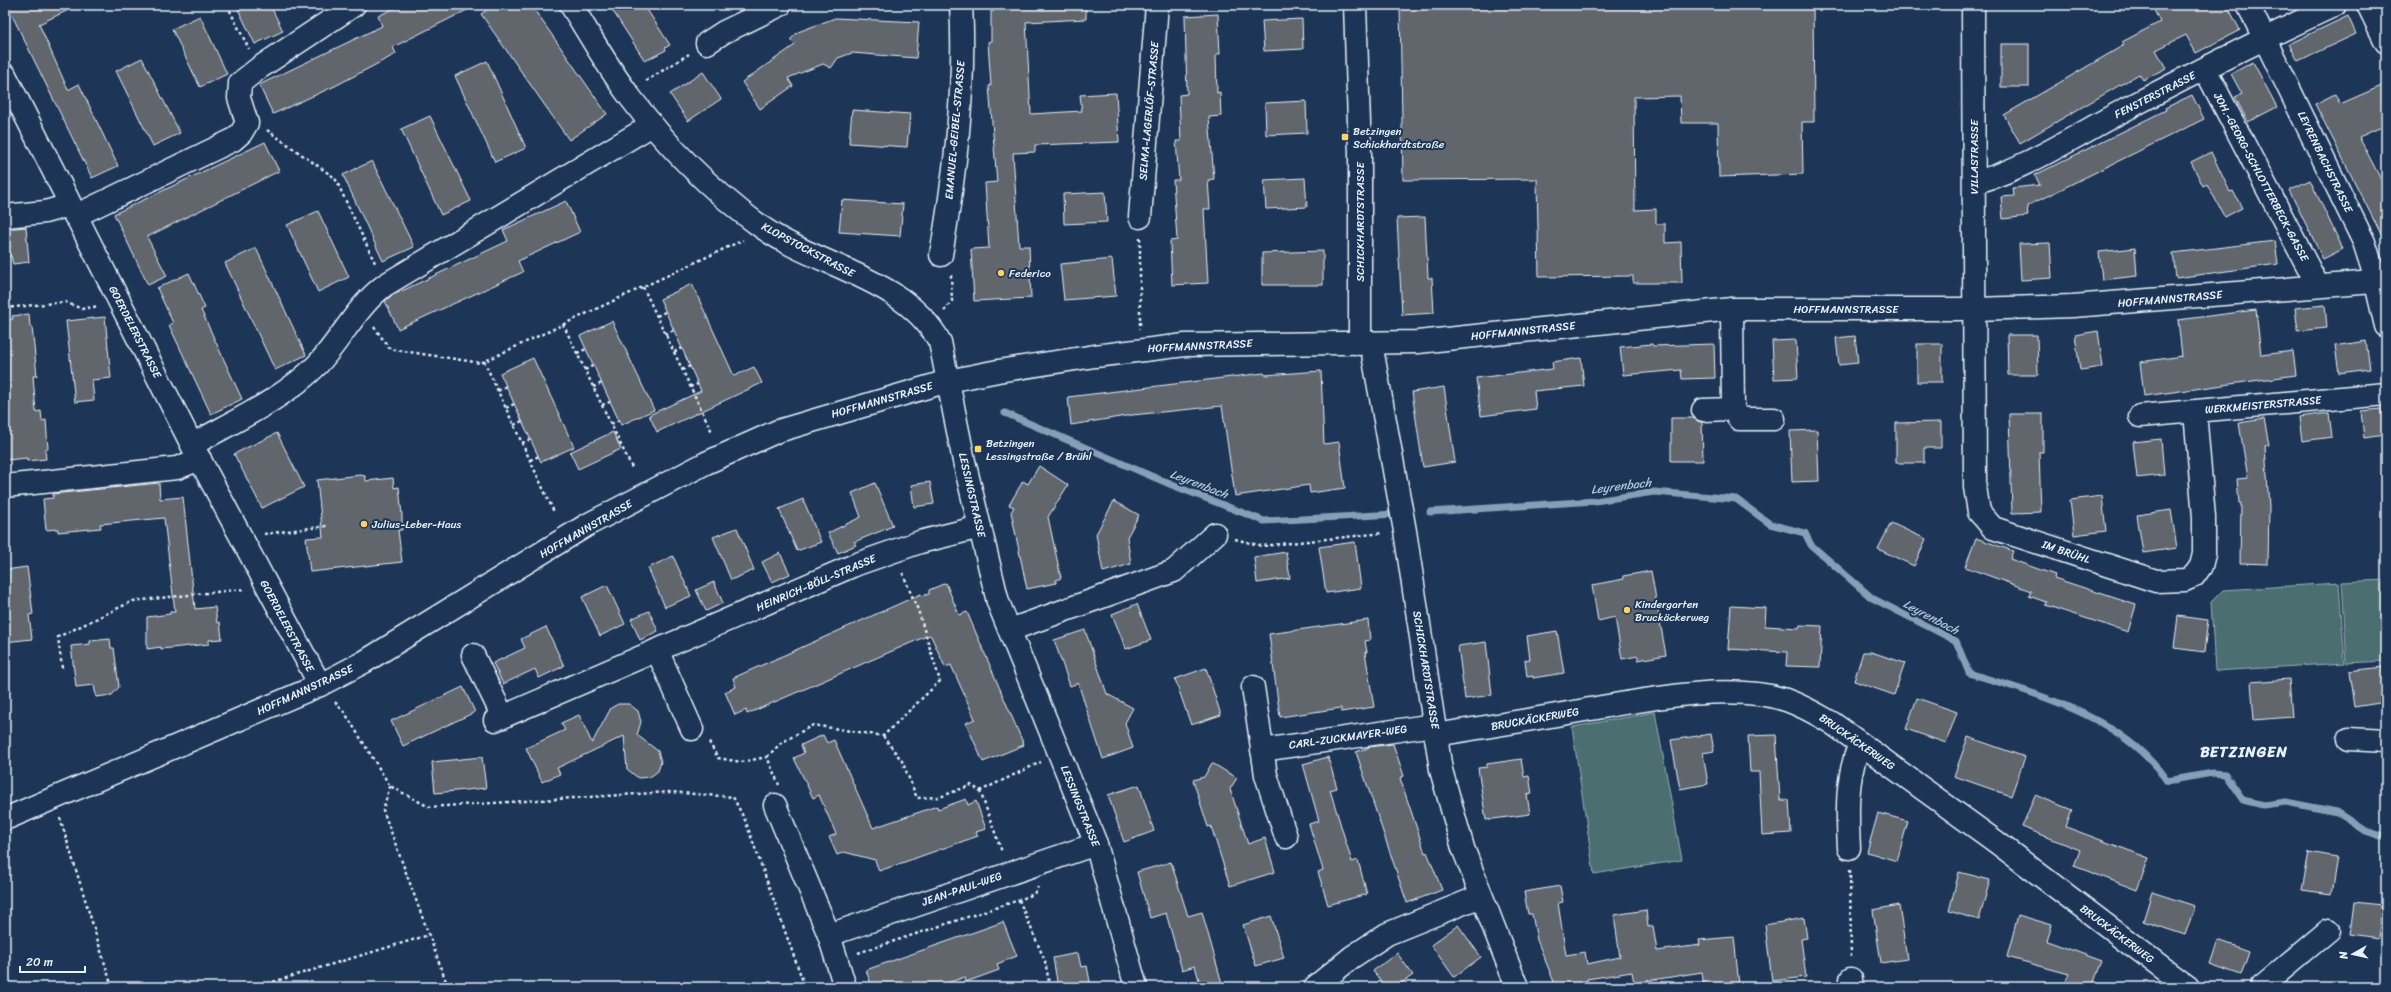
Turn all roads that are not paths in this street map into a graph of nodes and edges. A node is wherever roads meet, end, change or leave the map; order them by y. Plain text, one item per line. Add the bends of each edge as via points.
1 (354, 5) edge
2 (570, 5) edge
3 (780, 5) edge
4 (961, 5) edge
5 (1157, 5) edge
6 (1355, 5) edge
7 (1973, 5) edge
8 (2248, 5) edge
9 (2335, 5) edge
10 (2368, 5) edge
11 (2265, 38) junction
12 (2386, 42) edge
13 (707, 43) road end
14 (2205, 69) junction
15 (5, 75) edge
16 (652, 125) junction
17 (1974, 182) junction
18 (73, 210) junction
19 (5, 216) edge
20 (1140, 217) road end
21 (941, 255) road end
22 (2380, 281) edge
23 (2318, 286) junction
24 (1732, 309) junction
25 (1974, 309) junction
26 (2386, 326) edge
27 (1366, 344) junction
28 (948, 381) junction
29 (2386, 394) edge
30 (1733, 409) junction
31 (1704, 410) dead end
32 (2195, 412) junction
33 (2140, 416) dead end
34 (1774, 419) dead end
35 (196, 452) junction
36 (5, 486) edge
37 (980, 527) junction
38 (1215, 534) road end
39 (1010, 630) junction
40 (657, 650) junction
41 (474, 655) dead end
42 (320, 685) junction
43 (1253, 687) dead end
44 (692, 729) road end
45 (1435, 730) junction
46 (2349, 739) dead end
47 (2386, 741) edge
48 (1860, 743) junction
49 (1262, 750) junction
50 (775, 805) road end
51 (5, 819) edge
52 (1286, 837) dead end
53 (1096, 844) junction
54 (1849, 848) road end
55 (1481, 896) junction
56 (2329, 930) dead end
57 (829, 935) junction
58 (845, 987) edge
59 (1136, 987) edge
60 (1315, 987) edge
61 (1517, 987) edge
62 (2188, 987) edge
63 (2262, 987) edge

1 - 18 street via 240,83 239,98 247,123 233,140
2 - 16 street, KLOPSTOCKSTRASSE via 628,95
3 - 13 street
4 - 21 street, EMANUEL-GEIBEL-STRASSE via 956,146
5 - 20 street, SELMA-LAGERLÖF-STRASSE
6 - 27 street, SCHICKHARDTSTRASSE
7 - 17 street, VILLASTRASSE
8 - 11 street, LEYRENBACHSTRASSE
9 - 11 street, FENSTERSTRASSE
10 - 12 street
11 - 14 street, FENSTERSTRASSE
11 - 22 street, LEYRENBACHSTRASSE via 2364,242 2372,267
14 - 17 street, FENSTERSTRASSE via 2031,159 1997,175
14 - 23 street, JOH.-GEORG-SCHLOTTERBECK-GASSE
15 - 18 street, GOERDELERSTRASSE
16 - 28 street, KLOPSTOCKSTRASSE via 719,194 762,227 795,246 896,295 932,328 940,342
16 - 35 street via 385,285 370,297 318,363 302,378 248,413
17 - 25 street, VILLASTRASSE
18 - 19 street
18 - 35 street, GOERDELERSTRASSE
22 - 23 street, HOFFMANNSTRASSE
22 - 26 street, LEYRENBACHSTRASSE
23 - 25 street, HOFFMANNSTRASSE via 2073,306
24 - 25 street, HOFFMANNSTRASSE
24 - 27 street, HOFFMANNSTRASSE via 1418,342
24 - 30 street
25 - 32 street, IM BRÜHL via 1975,501 1978,512 1994,528 2156,581 2185,580 2194,576 2201,566 2204,554 2205,531
27 - 28 street, HOFFMANNSTRASSE via 1185,345 1040,364
27 - 45 street, SCHICKHARDTSTRASSE via 1405,531
28 - 37 street, LESSINGSTRASSE
28 - 42 street, HOFFMANNSTRASSE via 778,431 706,463 587,526 364,662
29 - 32 street, WERKMEISTERSTRASSE
30 - 31 street
30 - 34 street via 1739,420
32 - 33 street, WERKMEISTERSTRASSE
35 - 36 street via 177,468
35 - 42 street, GOERDELERSTRASSE
37 - 39 street, LESSINGSTRASSE via 998,602
37 - 40 street, HEINRICH-BÖLL-STRASSE via 893,551
38 - 39 street via 1174,571
39 - 53 street, LESSINGSTRASSE
40 - 41 street, HEINRICH-BÖLL-STRASSE via 499,718
40 - 44 street
42 - 51 street, HOFFMANNSTRASSE
43 - 49 street
45 - 48 street, BRUCKÄCKERWEG via 1638,701 1732,694 1785,700 1810,710
45 - 49 street, CARL-ZUCKMAYER-WEG
45 - 55 street, SCHICKHARDTSTRASSE via 1450,807
46 - 47 street
48 - 54 street via 1848,781
48 - 62 street, BRUCKÄCKERWEG
49 - 52 street via 1266,775
50 - 57 street
53 - 57 street, JEAN-PAUL-WEG
53 - 59 street, LESSINGSTRASSE
55 - 60 street via 1387,934
55 - 61 street, SCHICKHARDTSTRASSE
56 - 63 street
57 - 58 street

